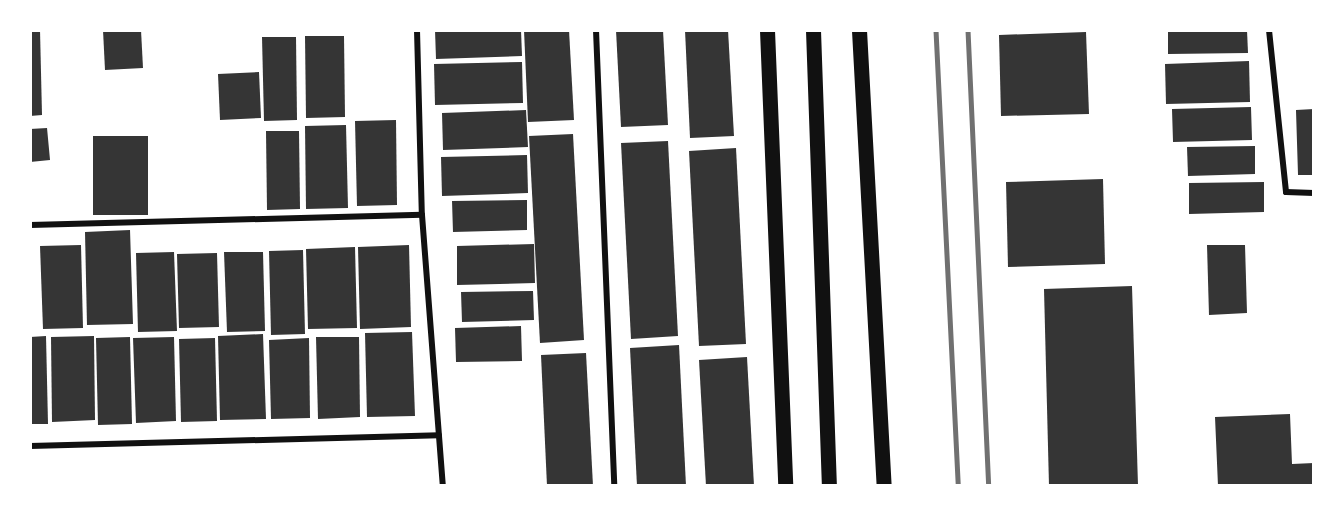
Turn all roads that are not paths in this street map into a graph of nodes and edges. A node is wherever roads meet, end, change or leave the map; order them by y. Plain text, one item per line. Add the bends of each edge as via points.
1 (417, 30) edge
2 (596, 30) edge
3 (767, 30) edge
4 (813, 30) edge
5 (859, 30) edge
6 (1269, 30) edge
7 (1314, 193) edge
8 (422, 215) junction
9 (30, 225) edge
10 (439, 435) junction
11 (30, 446) edge
12 (443, 486) edge
13 (614, 486) edge
14 (785, 486) edge
15 (829, 486) edge
16 (884, 486) edge

1 - 8 street
2 - 13 street
3 - 14 main road
4 - 15 main road
5 - 16 main road
6 - 7 street via 1286,192
8 - 9 street
8 - 10 street
10 - 11 street
10 - 12 street

